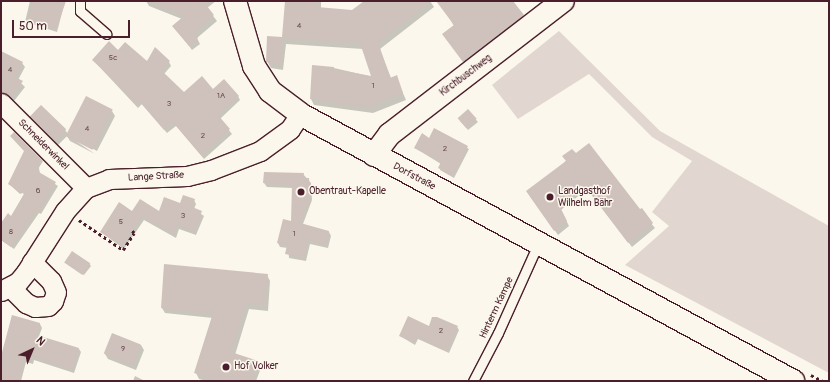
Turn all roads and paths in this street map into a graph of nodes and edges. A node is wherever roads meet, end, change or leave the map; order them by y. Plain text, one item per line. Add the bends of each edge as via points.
1 (80, 1) edge
2 (235, 1) edge
3 (563, 1) edge
4 (106, 34) dead end
5 (1, 103) edge
6 (300, 114) junction
7 (374, 155) junction
8 (86, 188) junction
9 (65, 211) junction
10 (132, 231) dead end
11 (538, 244) junction
12 (32, 262) junction
13 (6, 289) edge
14 (473, 381) edge
15 (793, 381) edge

1 - 4 lane via 80,11
2 - 6 main road, Dorfstraße via 254,66 270,90
3 - 7 main road, Kirchbuschweg via 390,134
5 - 8 street, Schneiderwinkel
6 - 7 main road, Dorfstraße
6 - 8 street, Lange Straße via 290,129 260,152 211,170 187,176 110,180
7 - 11 main road, Dorfstraße
8 - 9 street, Lange Straße
9 - 10 path via 123,250 134,233
9 - 12 street, Lange Straße
11 - 14 lane, Hinterm Kampe via 502,326
11 - 15 main road, Dorfstraße
12 - 13 street, Lange Straße
12 - 13 street, Lange Straße via 51,281 56,292 53,301 48,306 35,307

